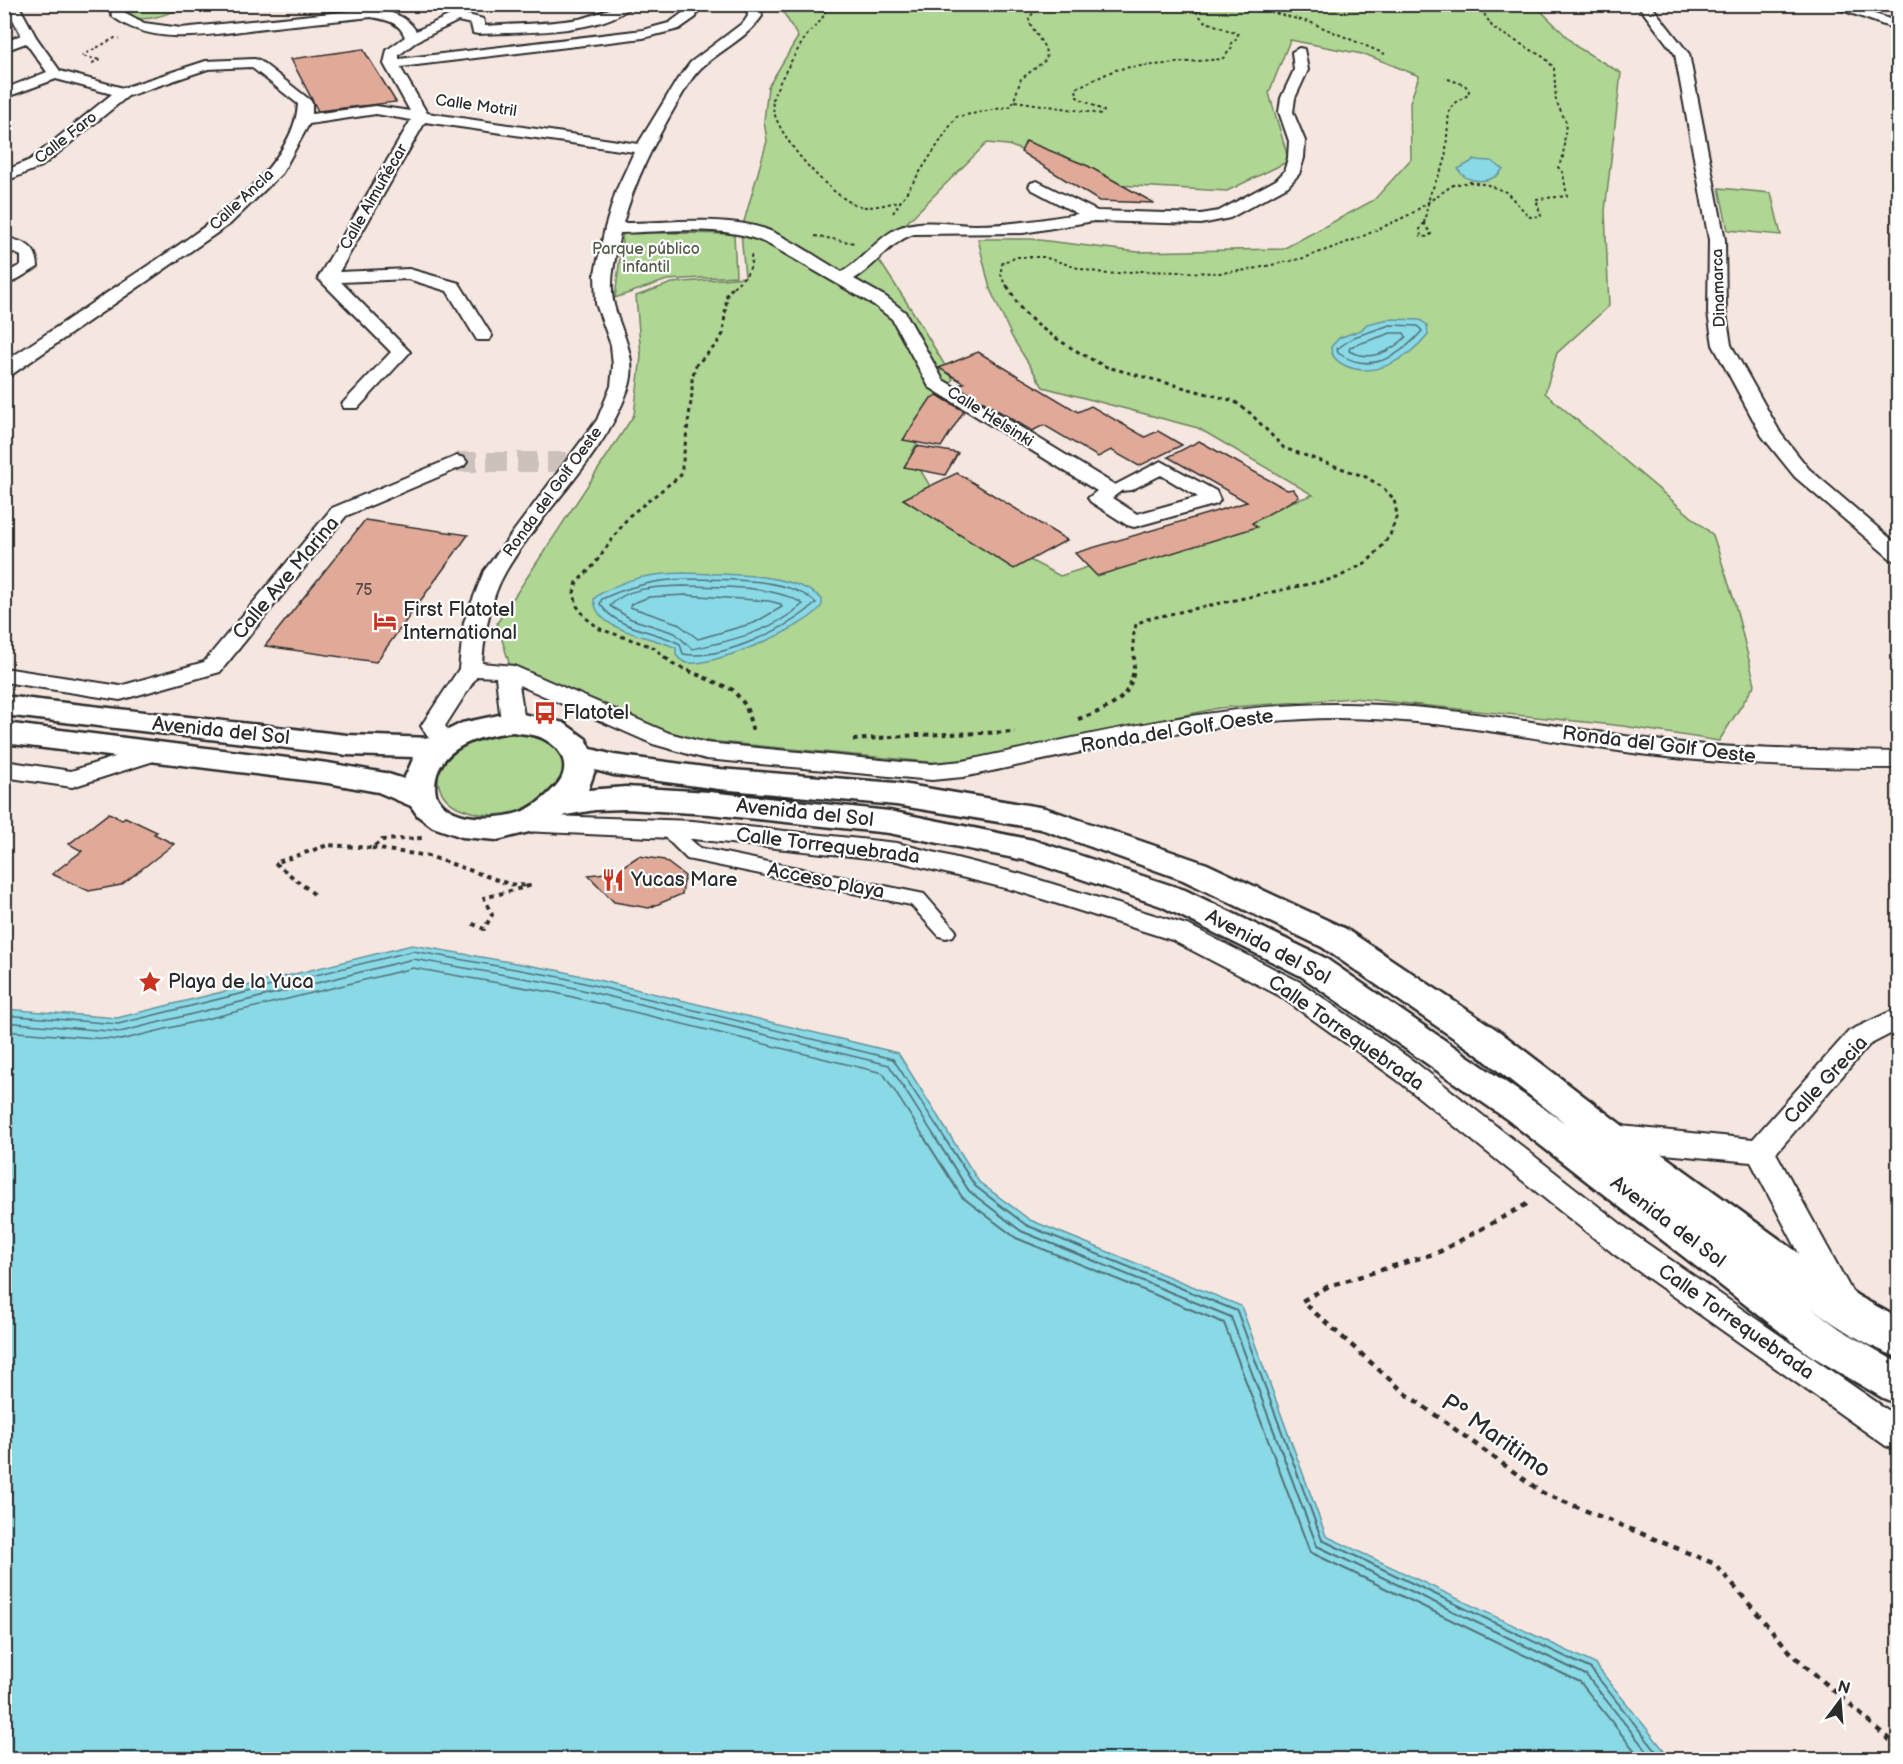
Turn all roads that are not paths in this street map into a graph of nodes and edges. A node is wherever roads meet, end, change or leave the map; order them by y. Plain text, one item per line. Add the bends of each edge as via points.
1 (11, 4) edge
2 (117, 4) edge
3 (627, 4) edge
4 (692, 4) edge
5 (753, 4) edge
6 (1643, 4) edge
7 (1831, 4) edge
8 (1899, 26) edge
9 (29, 37) junction
10 (412, 38) junction
11 (4, 47) edge
12 (1299, 52) dead end
13 (391, 64) junction
14 (55, 74) junction
15 (123, 93) junction
16 (4, 94) edge
17 (422, 116) junction
18 (304, 120) junction
19 (643, 149) junction
20 (4, 177) edge
21 (1037, 186) dead end
22 (1094, 216) junction
23 (613, 228) junction
24 (4, 242) edge
25 (327, 278) junction
26 (842, 279) junction
27 (4, 282) edge
28 (483, 336) dead end
29 (4, 371) edge
30 (351, 404) dead end
31 (457, 462) tunnel mouth
32 (1124, 486) dead end
33 (1899, 555) edge
34 (470, 669) junction
35 (506, 671) junction
36 (4, 675) edge
37 (4, 705) edge
38 (114, 706) junction
39 (513, 722) junction
40 (4, 734) edge
41 (442, 745) junction
42 (152, 753) junction
43 (579, 756) junction
44 (1899, 760) edge
45 (4, 769) edge
46 (421, 798) junction
47 (559, 805) junction
48 (523, 824) junction
49 (666, 829) junction
50 (946, 931) dead end
51 (1899, 1018) edge
52 (1610, 1137) junction
53 (1760, 1151) junction
54 (1844, 1309) junction
55 (1899, 1339) edge
56 (1899, 1385) edge
57 (1899, 1435) edge

1 - 9 street
2 - 10 street via 117,13 127,22 152,30 181,32 371,13 397,18 409,26
3 - 10 street via 620,13 603,20 542,26 478,30 478,22 457,16
4 - 13 street via 691,14 674,26 643,34
5 - 19 street, Ronda del Golf Oeste via 755,16 749,25 696,65
6 - 33 street, Dinamarca via 1682,54 1717,240 1717,314 1722,345 1772,436 1802,473
7 - 8 street
9 - 11 street
9 - 14 street
10 - 13 street via 392,53
12 - 22 street via 1301,70 1286,112 1297,141 1296,158 1291,174 1282,183 1224,215 1201,219
13 - 17 street
14 - 15 street
14 - 16 street
15 - 18 street via 206,65 254,63 305,103
15 - 20 street, Calle Faro via 36,163
17 - 18 street, Calle Motril via 376,110
17 - 19 street, Calle Motril
17 - 25 street, Calle Almuñécar
18 - 29 street, Calle Ancla via 276,170 224,222
19 - 23 street, Ronda del Golf Oeste
21 - 22 street
22 - 26 street via 1023,228 912,229 900,233 861,268
23 - 26 street, Calle Helsinki via 745,229 776,241
23 - 34 street, Ronda del Golf Oeste via 604,273 605,304 620,345 620,386 606,421 495,571 475,622
24 - 27 street via 29,254 29,267
25 - 28 street, Calle Almuñécar via 409,274 453,287
25 - 30 street via 401,352
26 - 32 street, Calle Helsinki via 899,316 936,383 1111,492 1098,498 1134,520 1210,500 1209,495 1161,467
31 - 38 street, Calle Ave Marina via 339,512 212,667
34 - 35 street, Ronda del Golf Oeste
34 - 41 street, Ronda del Golf Oeste via 433,726
35 - 39 street
35 - 44 street, Ronda del Golf Oeste via 661,739 706,751 932,772 963,770 1207,722 1335,711 1476,720 1691,752
36 - 38 street, Calle Ave Marina
37 - 38 main road, Avenida del Sol
38 - 41 main road, Avenida del Sol via 347,745
39 - 41 main road via 477,728
39 - 43 main road via 562,735
40 - 42 main road, Avenida del Sol
41 - 46 main road via 425,764 419,781
42 - 45 street via 72,779
42 - 46 main road, Avenida del Sol via 328,773 385,783
43 - 47 main road via 581,772 574,789
43 - 52 main road, Avenida del Sol via 614,765 719,779 896,794 1045,819 1195,872 1334,938 1487,1042
46 - 48 main road via 432,812 472,828
47 - 48 main road
47 - 56 main road, Avenida del Sol via 626,798 889,822 1033,851 1173,898 1313,967 1521,1110 1825,1342
48 - 49 street, Calle Torrequebrada
49 - 50 street, Acceso playa via 694,854 916,899
49 - 57 street, Calle Torrequebrada via 897,852 1020,883 1181,933 1290,989 1406,1071 1625,1245
51 - 53 street, Calle Grecia via 1859,1038
52 - 53 street
52 - 54 main road, Avenida del Sol
53 - 54 street
54 - 55 main road, Avenida del Sol

